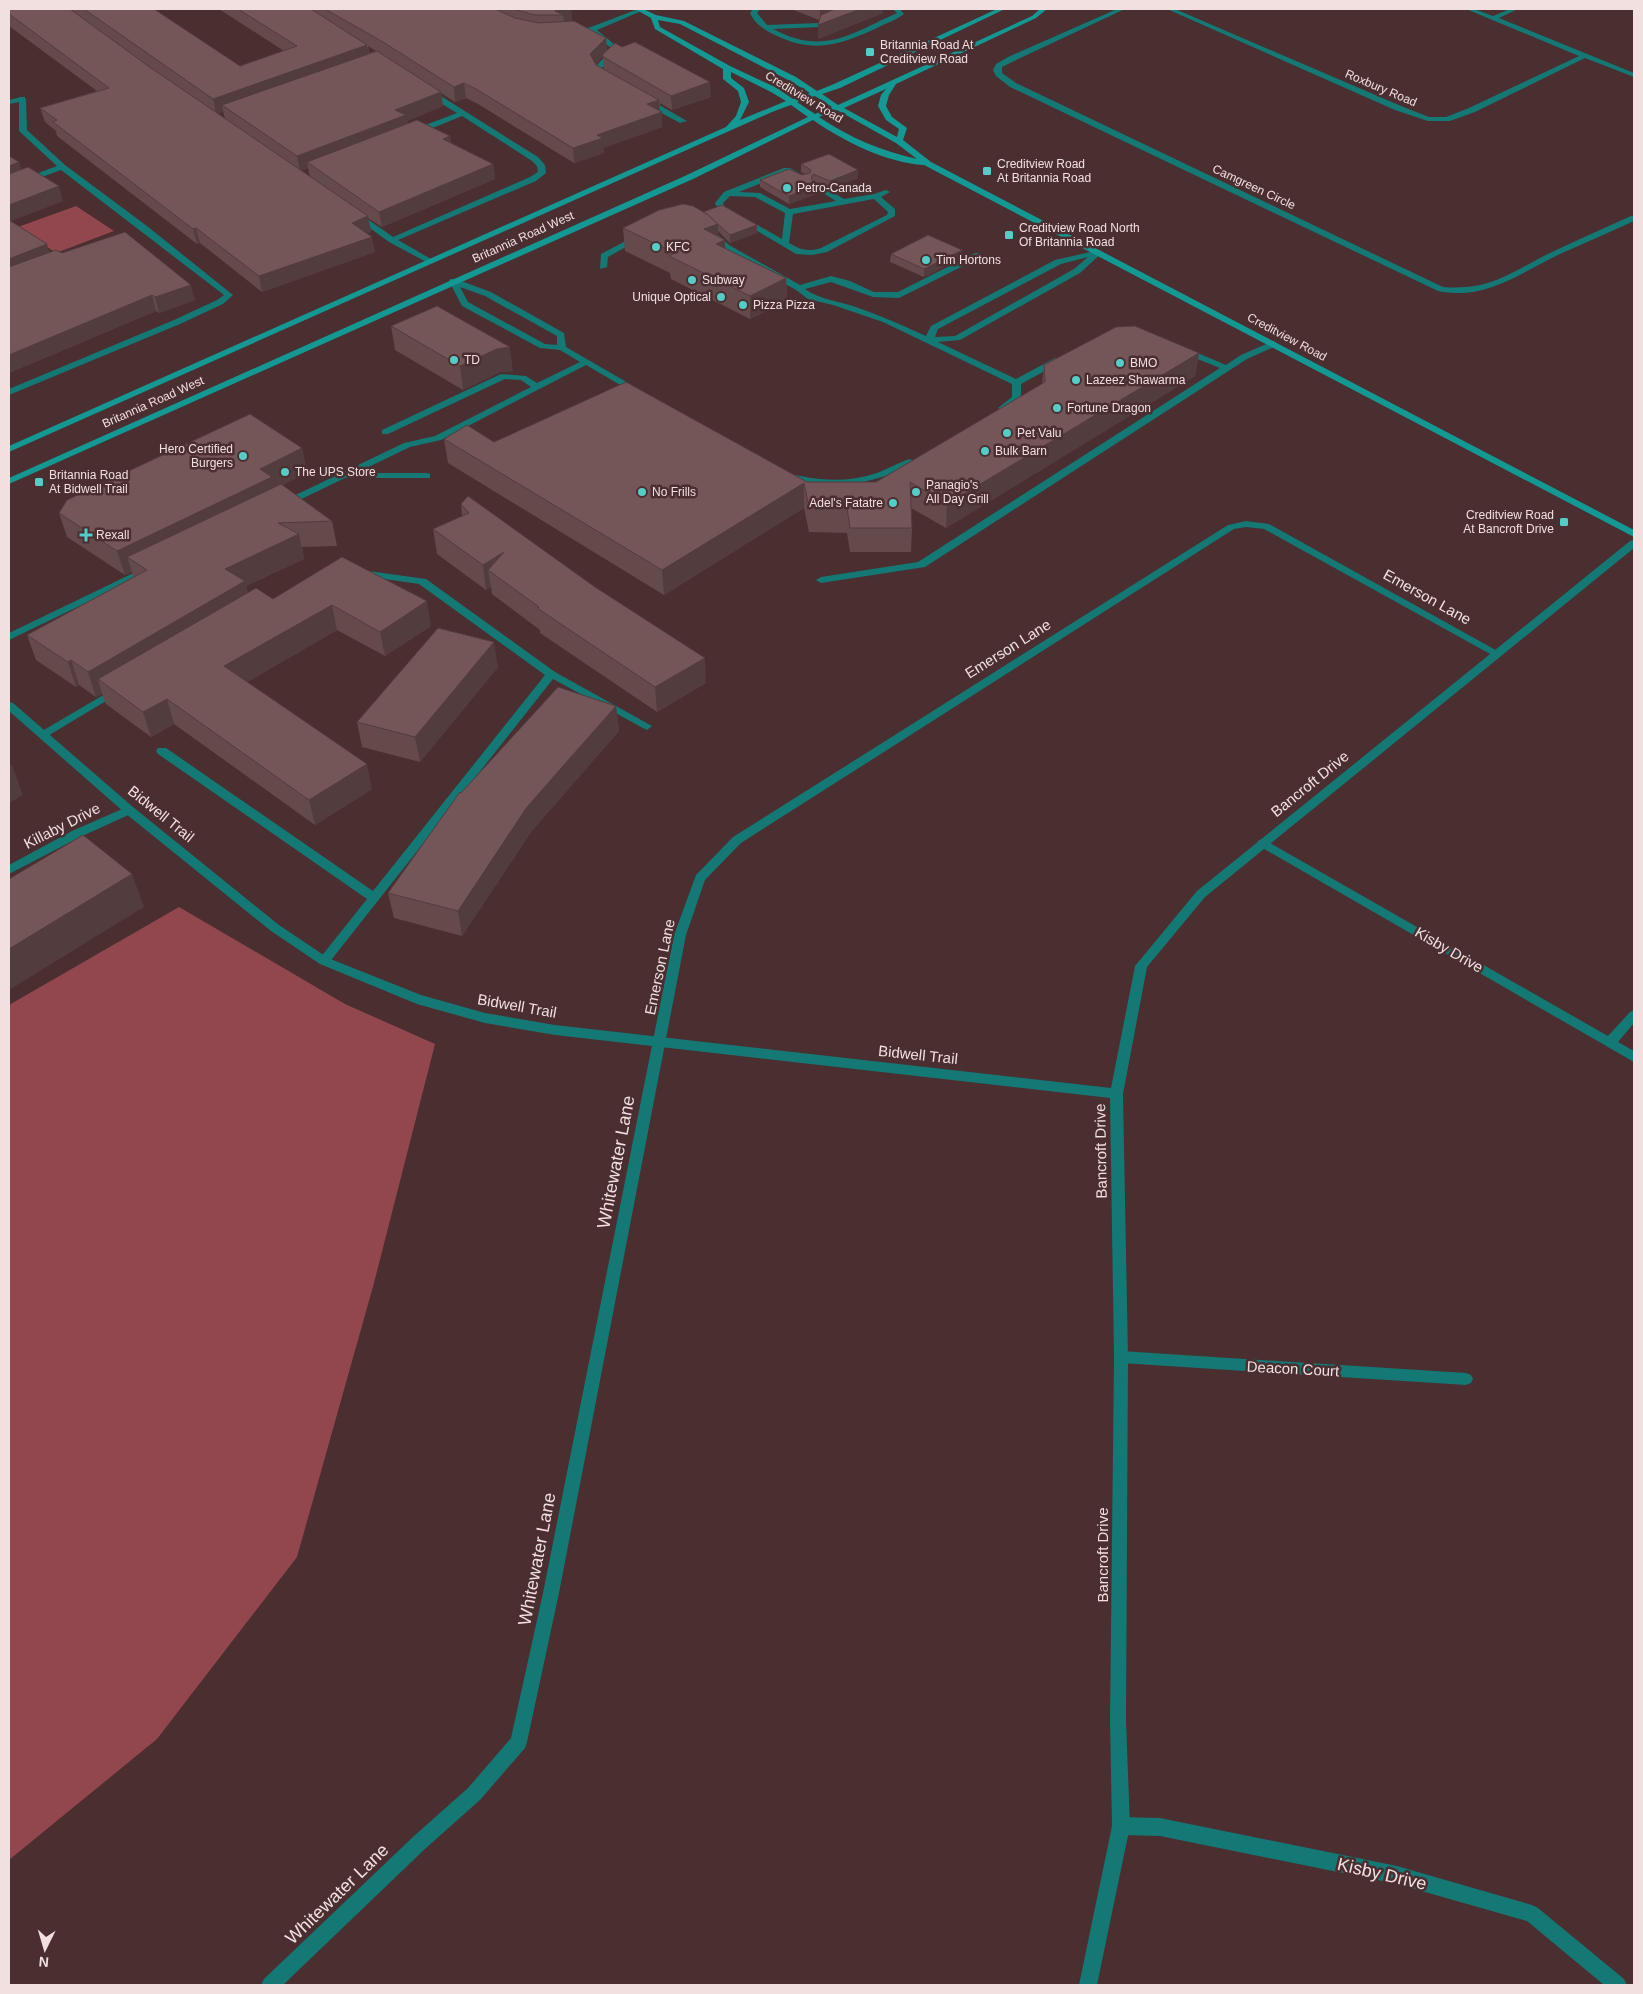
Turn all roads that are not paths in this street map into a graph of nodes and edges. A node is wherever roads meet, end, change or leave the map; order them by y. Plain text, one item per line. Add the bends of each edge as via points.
1 (639, 9) edge
2 (757, 9) edge
3 (861, 9) edge
4 (1002, 9) edge
5 (1044, 9) edge
6 (1122, 9) edge
7 (1170, 9) edge
8 (1470, 9) edge
9 (1515, 9) edge
10 (901, 10) edge
11 (654, 17) junction
12 (1494, 18) junction
13 (766, 27) junction
14 (592, 29) junction
15 (564, 33) edge
16 (1584, 56) junction
17 (726, 68) junction
18 (1634, 75) edge
19 (610, 81) edge
20 (895, 83) junction
21 (421, 87) edge
22 (816, 93) junction
23 (642, 99) edge
24 (9, 102) edge
25 (792, 102) junction
26 (838, 108) junction
27 (461, 114) junction
28 (814, 117) junction
29 (683, 121) dead end
30 (724, 131) junction
31 (408, 135) edge
32 (900, 142) junction
33 (928, 164) junction
34 (62, 167) junction
35 (806, 178) edge
36 (816, 185) edge
37 (9, 187) edge
38 (886, 192) dead end
39 (726, 194) junction
40 (876, 196) junction
41 (844, 202) junction
42 (345, 207) edge
43 (789, 212) junction
44 (1634, 218) edge
45 (705, 230) edge
46 (650, 232) edge
47 (392, 240) junction
48 (785, 243) junction
49 (1099, 252) junction
50 (978, 255) dead end
51 (428, 262) junction
52 (604, 267) dead end
53 (453, 281) junction
54 (799, 288) junction
55 (929, 340) junction
56 (1273, 344) junction
57 (562, 348) junction
58 (1177, 348) edge
59 (1068, 354) edge
60 (586, 362) junction
61 (1227, 368) junction
62 (1016, 383) junction
63 (537, 387) junction
64 (632, 388) junction
65 (9, 392) edge
66 (618, 394) edge
67 (647, 397) edge
68 (997, 412) edge
69 (385, 432) dead end
70 (9, 448) edge
71 (922, 455) edge
72 (775, 472) edge
73 (344, 476) junction
74 (427, 476) dead end
75 (9, 481) edge
76 (272, 510) edge
77 (1634, 534) edge
78 (1634, 543) edge
79 (156, 565) edge
80 (354, 572) edge
81 (821, 580) dead end
82 (9, 637) edge
83 (1496, 653) junction
84 (551, 674) junction
85 (128, 684) edge
86 (9, 705) edge
87 (647, 726) dead end
88 (42, 734) junction
89 (162, 751) dead end
90 (129, 810) junction
91 (1263, 842) junction
92 (9, 870) edge
93 (374, 898) junction
94 (324, 961) junction
95 (1634, 1015) edge
96 (660, 1042) junction
97 (1610, 1043) junction
98 (1634, 1057) edge
99 (1116, 1094) junction
100 (1121, 1357) junction
101 (1466, 1379) dead end
102 (1121, 1826) junction
103 (270, 1985) edge
104 (1088, 1985) edge
105 (1618, 1985) edge

1 - 11 main road, Creditview Road
1 - 14 street
2 - 13 street via 753,13 756,20
3 - 13 street via 820,25
4 - 22 main road, Britannia Road West
5 - 20 main road, Britannia Road West via 1034,17
6 - 44 street, Camgreen Circle via 1011,59 999,66 999,74 1013,85 1441,289 1476,291 1502,283 1555,254
7 - 16 street, Roxbury Road via 1428,119 1447,119 1472,110
8 - 12 street
9 - 12 street
10 - 13 street via 826,46 788,40
11 - 17 main road, Creditview Road via 657,28
11 - 22 main road, Creditview Road via 682,22
12 - 16 street
14 - 15 street
14 - 19 street via 616,49 597,69
16 - 18 street
17 - 25 main road, Creditview Road
17 - 30 main road via 726,79 741,90 745,102 739,117
20 - 26 main road, Britannia Road West
20 - 32 main road via 885,95 882,106 888,118 903,128
21 - 27 street
22 - 25 main road, Britannia Road West
22 - 26 main road, Creditview Road
23 - 29 street
24 - 34 street via 22,100 23,132
25 - 28 main road, Creditview Road
25 - 30 main road, Britannia Road West
26 - 28 main road, Britannia Road West
26 - 32 main road, Creditview Road
27 - 31 street
27 - 47 street via 535,159 541,165 542,173 534,180
28 - 33 main road, Creditview Road via 882,153
28 - 53 main road, Britannia Road West
30 - 51 main road, Britannia Road West
32 - 33 main road, Creditview Road
33 - 49 main road, Creditview Road
34 - 37 street
34 - 65 street via 229,295 177,322
35 - 39 street via 787,170
36 - 41 street
38 - 40 street
39 - 43 street via 757,195
39 - 48 street via 719,203 721,207
40 - 41 street
40 - 48 street via 892,211 891,216 824,250 799,252
41 - 43 street
42 - 47 street
43 - 48 street via 791,221
45 - 54 street via 726,247
46 - 52 street via 604,256
47 - 51 street
49 - 55 street via 1077,271 957,338
49 - 55 street via 1050,266 934,328
49 - 56 main road, Creditview Road
50 - 54 street via 899,295 873,294 831,279
51 - 70 main road, Britannia Road West
53 - 57 street via 465,304 543,346
53 - 57 street via 488,294 561,335
53 - 75 main road, Britannia Road West
54 - 55 street via 811,297 886,320
55 - 62 street
56 - 61 street
56 - 77 main road, Creditview Road
57 - 60 street
58 - 61 street
59 - 62 street
60 - 63 street
60 - 64 street
61 - 81 street via 921,565
62 - 68 street via 1014,402
63 - 69 street via 523,378 504,376
63 - 73 street via 438,438 408,446
64 - 66 street
64 - 67 street
71 - 72 street via 886,475 866,480 817,482
73 - 74 street
73 - 76 street
78 - 83 street, Bancroft Drive
79 - 82 street
80 - 84 street via 422,581
83 - 91 street, Bancroft Drive
83 - 96 street, Emerson Lane via 1289,536 1266,526 1246,524 1231,527 736,840 700,878 680,934
84 - 87 street
84 - 93 street
85 - 88 street
86 - 88 street, Bidwell Trail
88 - 90 street, Bidwell Trail
89 - 93 street
90 - 92 street, Killaby Drive
90 - 94 street, Bidwell Trail via 275,928
91 - 97 street, Kisby Drive
91 - 99 street, Bancroft Drive via 1201,894 1141,966
93 - 94 street
94 - 96 street, Bidwell Trail via 417,999 485,1018 554,1030
95 - 97 street
96 - 99 street, Bidwell Trail
96 - 103 street, Whitewater Lane via 519,1742 474,1794
97 - 98 street, Kisby Drive
99 - 100 street, Bancroft Drive
100 - 101 street, Deacon Court
100 - 102 street, Bancroft Drive via 1118,1721
102 - 104 street, Bancroft Drive
102 - 105 street, Kisby Drive via 1160,1827 1397,1875 1532,1914

